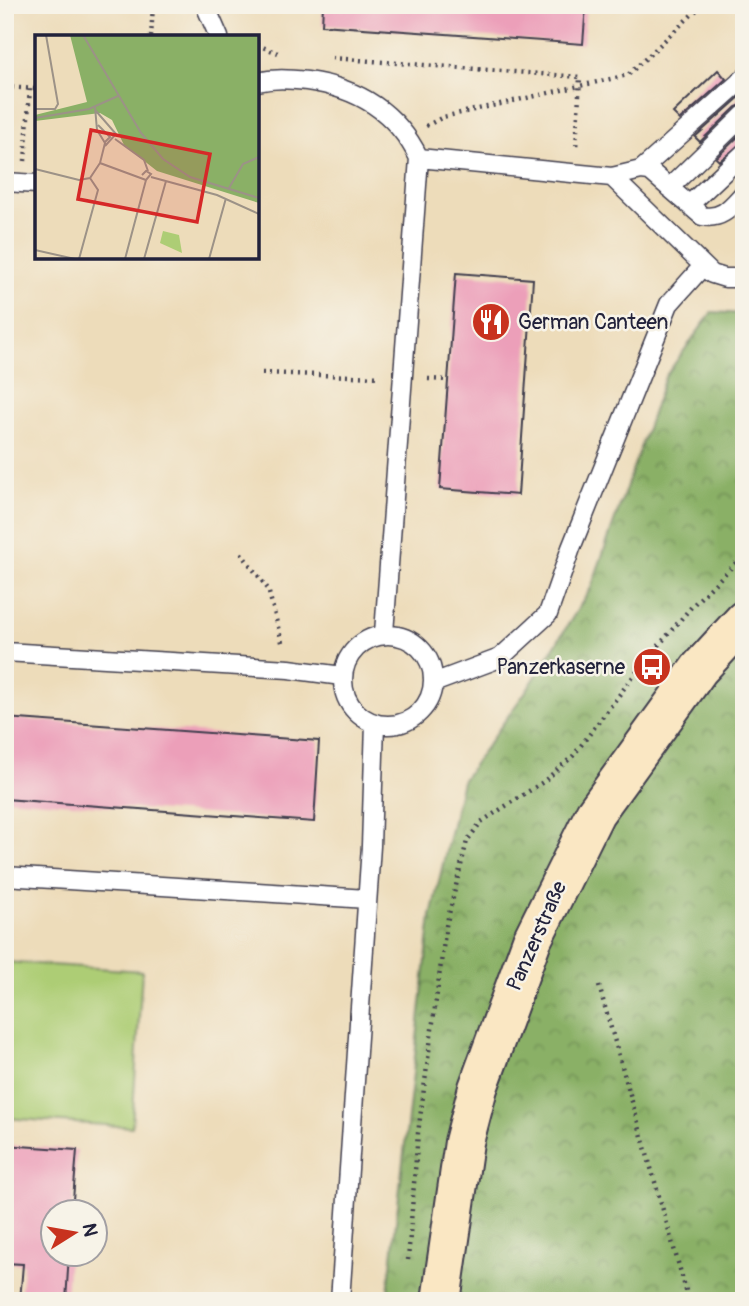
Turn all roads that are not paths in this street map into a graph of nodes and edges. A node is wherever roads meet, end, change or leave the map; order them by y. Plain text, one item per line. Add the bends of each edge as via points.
1 (205, 5) edge
2 (218, 35) edge
3 (744, 78) edge
4 (259, 81) edge
5 (744, 116) edge
6 (744, 153) edge
7 (419, 158) junction
8 (641, 170) junction
9 (612, 177) junction
10 (669, 188) junction
11 (744, 193) edge
12 (689, 205) junction
13 (703, 266) junction
14 (744, 278) edge
15 (744, 620) edge
16 (384, 633) junction
17 (5, 652) edge
18 (342, 676) junction
19 (436, 682) junction
20 (375, 724) junction
21 (5, 876) edge
22 (368, 899) junction
23 (340, 1301) edge
24 (441, 1301) edge

1 - 2 lane
3 - 8 lane
4 - 7 lane via 272,78 337,86 371,100 408,135
5 - 10 lane
6 - 12 lane
7 - 9 lane
7 - 16 lane
8 - 9 lane
8 - 10 lane via 650,171
9 - 13 lane
10 - 12 lane
11 - 12 lane via 718,217 702,216
13 - 14 lane via 725,278
13 - 19 lane via 669,304 548,614 500,658
15 - 24 main road, Panzerstraße via 699,669 595,813 532,940 478,1088 453,1209
16 - 18 lane via 364,640 349,656
16 - 19 lane via 415,642 434,668
17 - 18 lane
18 - 20 lane via 345,697 357,714
19 - 20 lane via 431,700 408,723
20 - 22 lane
21 - 22 lane
22 - 23 lane

